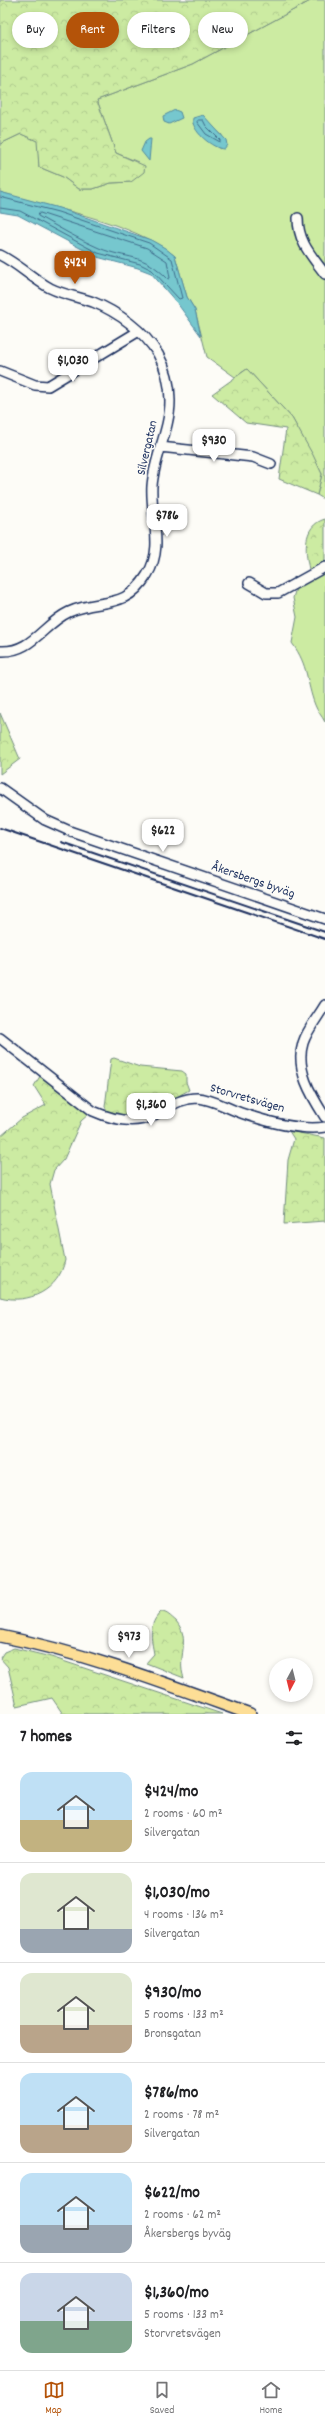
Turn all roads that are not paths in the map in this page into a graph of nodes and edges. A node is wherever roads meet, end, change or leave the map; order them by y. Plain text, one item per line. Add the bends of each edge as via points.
1 (298, 218) dead end
2 (0, 255) edge
3 (325, 274) edge
4 (139, 331) junction
5 (0, 371) edge
6 (160, 447) junction
7 (271, 464) dead end
8 (325, 567) edge
9 (249, 583) dead end
10 (0, 651) edge
11 (0, 788) edge
12 (325, 919) edge
13 (325, 1005) edge
14 (0, 1038) edge
15 (325, 1117) edge
16 (325, 1127) edge
17 (0, 1636) edge
18 (250, 1714) edge

1 - 3 street via 298,232 302,244
2 - 4 street, Silvergatan via 35,279 63,294 94,302
4 - 5 street via 48,386 35,385
4 - 6 street, Silvergatan via 158,355 167,375 170,412
6 - 7 street via 253,457
6 - 10 street, Silvergatan via 152,487 157,543 152,565 142,582 115,602 69,612 29,645
8 - 9 street via 278,593 266,592
11 - 12 street, Åkersbergs byväg via 45,820 67,830
13 - 15 street via 304,1042 300,1061 308,1088
14 - 16 street, Storvretsvägen via 93,1111 105,1116 144,1119 178,1101 198,1098 261,1119 315,1128
17 - 18 main road via 55,1648

